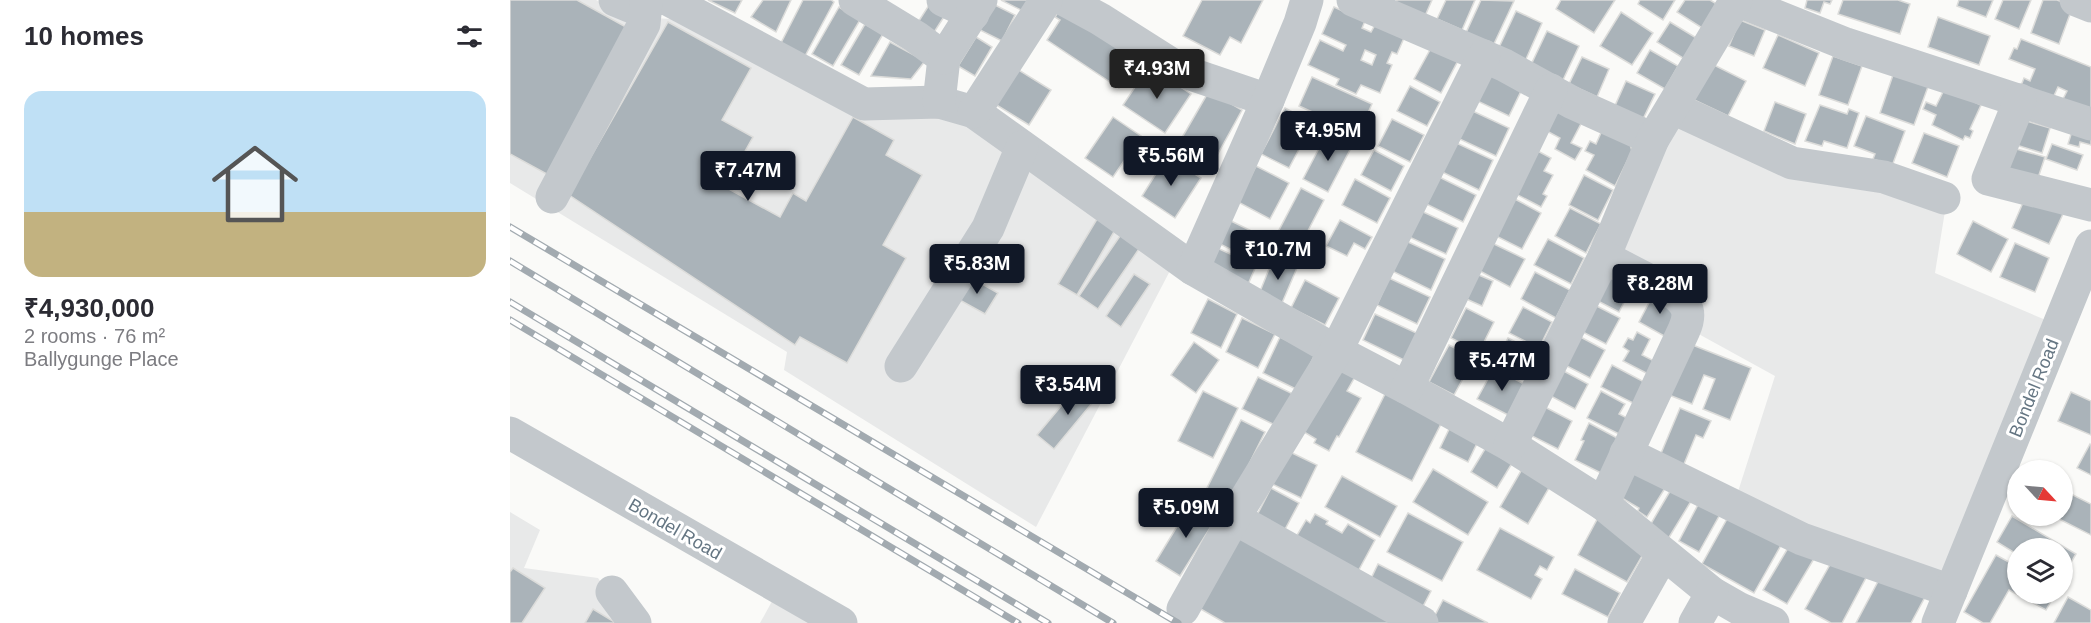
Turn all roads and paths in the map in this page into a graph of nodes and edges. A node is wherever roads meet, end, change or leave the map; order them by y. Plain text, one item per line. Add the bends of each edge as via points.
1 (855, 0) edge
2 (944, 0) edge
3 (1046, 0) edge
4 (1065, 0) edge
5 (1307, 0) edge
6 (1353, 0) edge
7 (1736, 0) edge
8 (2076, 0) edge
9 (646, 1) edge
10 (2091, 6) edge
11 (977, 7) edge
12 (1484, 56) junction
13 (944, 58) junction
14 (1551, 90) junction
15 (1268, 100) junction
16 (2020, 100) junction
17 (939, 102) junction
18 (1672, 108) junction
19 (974, 112) junction
20 (2091, 124) edge
21 (1653, 140) junction
22 (1022, 147) junction
23 (552, 197) dead end
24 (1944, 198) dead end
25 (2091, 206) edge
26 (2090, 251) edge
27 (1604, 257) junction
28 (1193, 269) junction
29 (1336, 351) junction
30 (901, 366) dead end
31 (1407, 388) junction
32 (510, 433) edge
33 (1510, 446) junction
34 (1626, 453) junction
35 (1603, 504) junction
36 (1234, 518) junction
37 (1663, 554) junction
38 (1951, 591) junction
39 (612, 592) dead end
40 (1712, 593) junction
41 (1183, 609) dead end
42 (635, 623) edge
43 (841, 623) edge
44 (1422, 623) edge
45 (1624, 623) edge
46 (1695, 623) edge
47 (1773, 623) edge
48 (1938, 623) edge

1 - 13 street
2 - 11 street
3 - 19 street
4 - 15 street via 1182,71
5 - 15 street
6 - 12 street
7 - 16 street via 1846,44
7 - 18 street
8 - 10 street
9 - 17 street via 864,104
9 - 23 street via 644,24
11 - 13 street
12 - 14 street
12 - 29 street
13 - 17 street
14 - 21 street
14 - 31 street
15 - 28 street
16 - 20 street
16 - 25 street via 1988,179
17 - 19 street
18 - 21 street
18 - 24 street via 1792,163 1884,177
19 - 22 street
21 - 27 street
22 - 28 street
22 - 30 street via 988,228
26 - 38 street, Bondel Road
27 - 33 street
27 - 34 street via 1675,294 1689,311 1688,321
28 - 29 street
29 - 31 street
29 - 36 street
31 - 33 street
32 - 43 street, Bondel Road
33 - 35 street
34 - 35 street
34 - 38 street via 1802,538
35 - 37 street
36 - 41 street
36 - 44 street
37 - 40 street
37 - 45 street
38 - 48 street, Bondel Road
39 - 42 street
40 - 46 street
40 - 47 street

